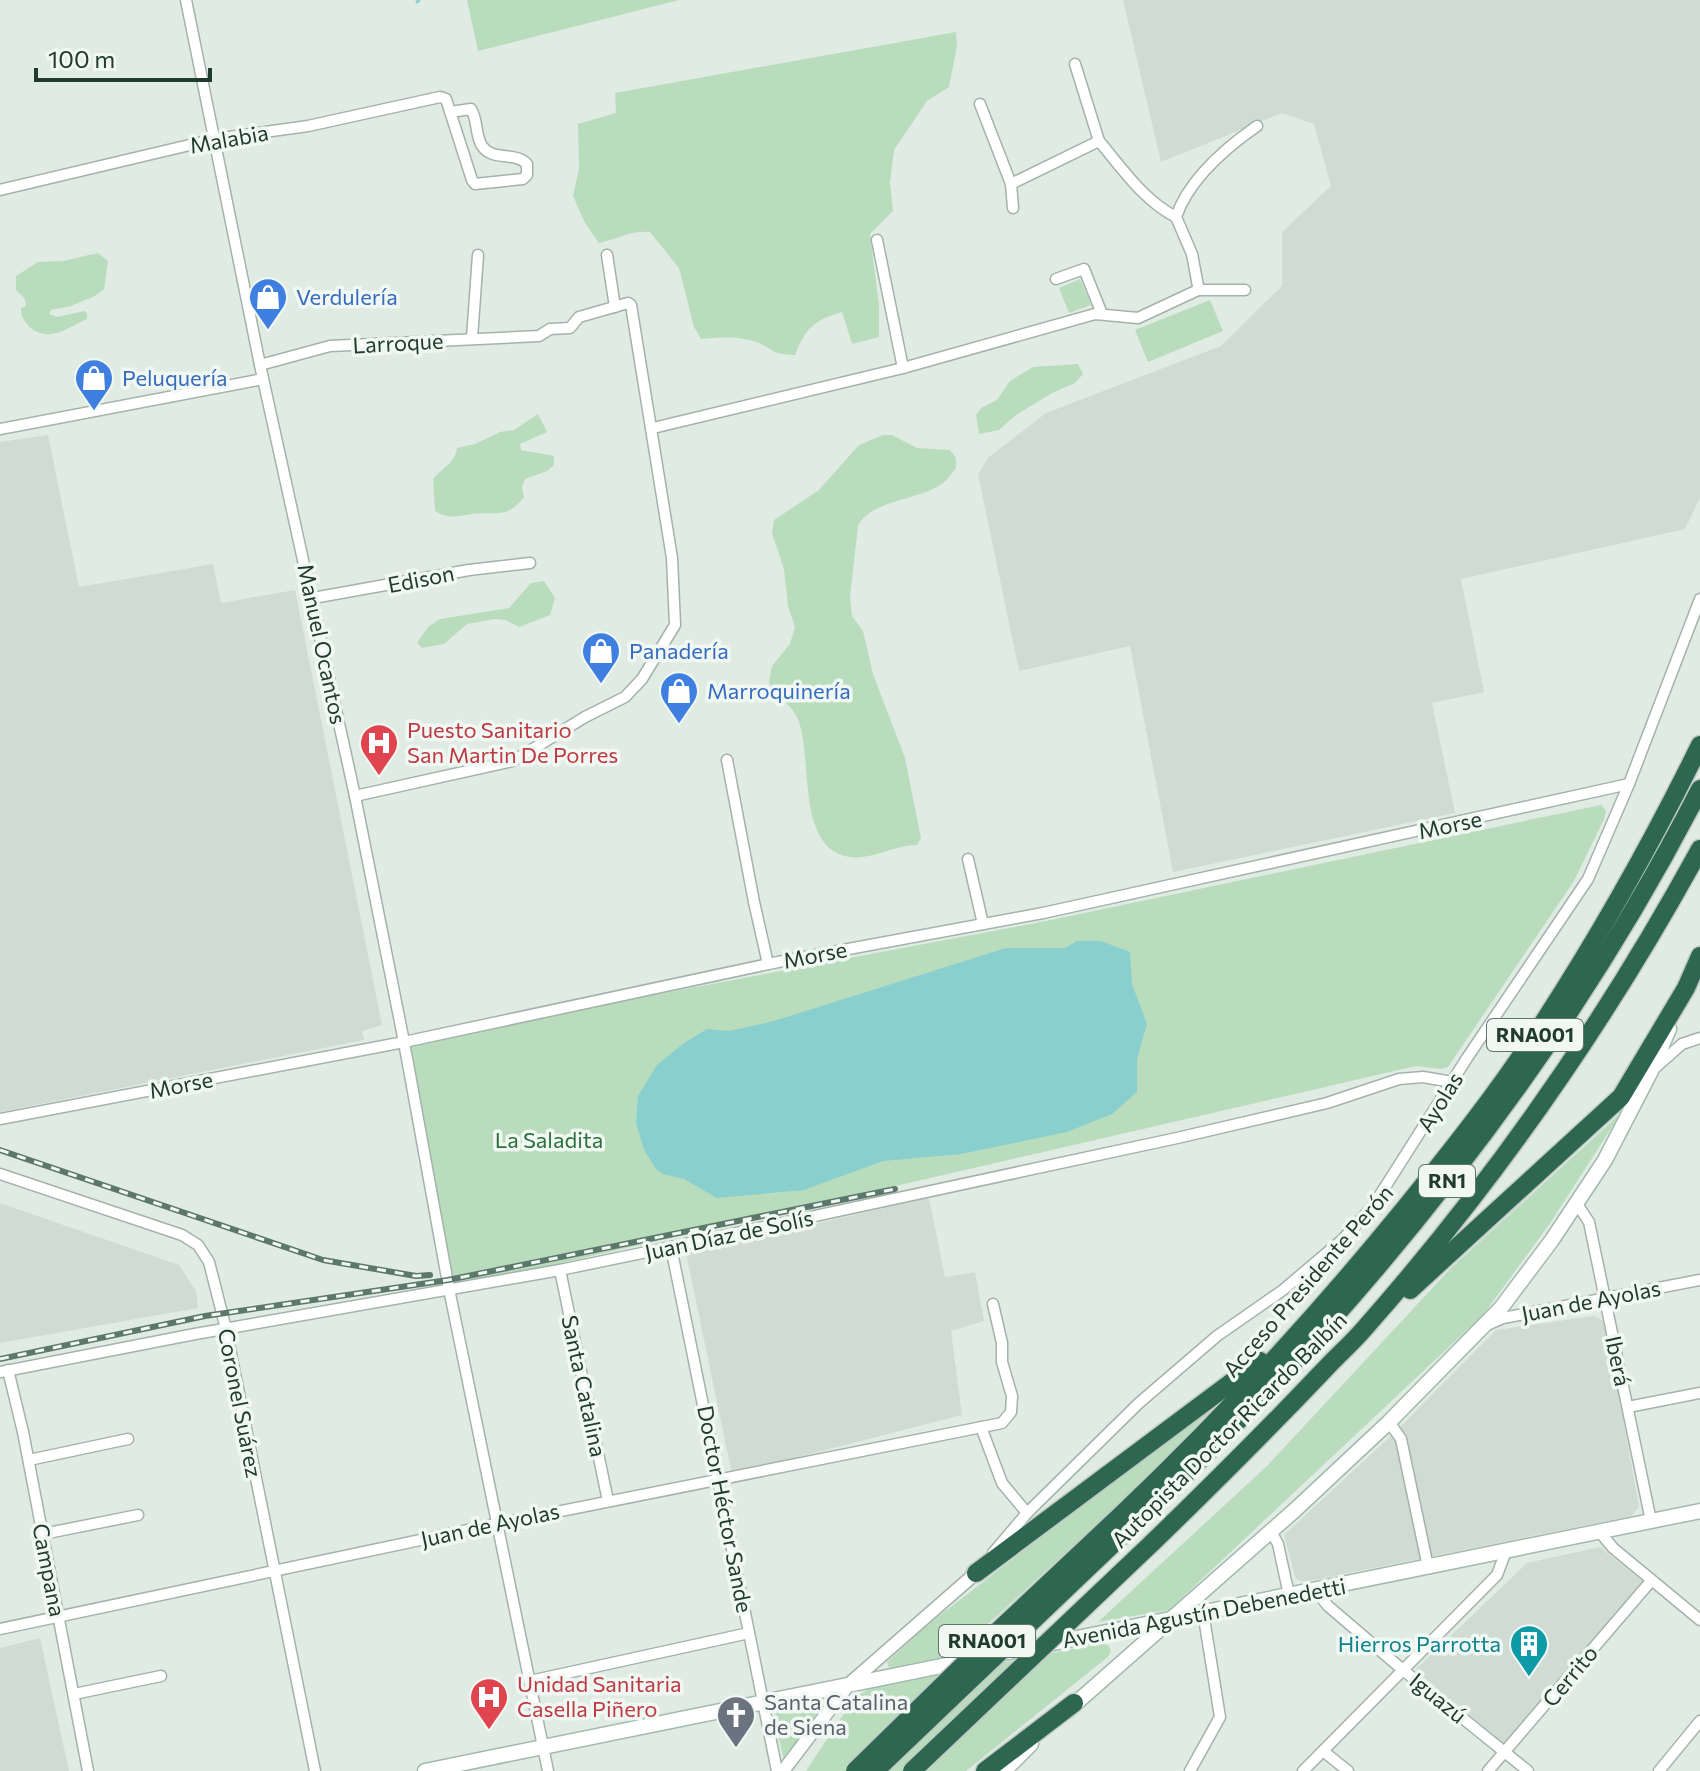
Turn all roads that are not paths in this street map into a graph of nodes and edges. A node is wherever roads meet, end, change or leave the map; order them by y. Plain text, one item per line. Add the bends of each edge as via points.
1 (186, 0) edge
2 (1075, 64) dead end
3 (980, 104) dead end
4 (450, 112) junction
5 (1257, 126) dead end
6 (215, 139) junction
7 (1099, 141) junction
8 (1011, 184) junction
9 (0, 190) edge
10 (1013, 208) dead end
11 (1176, 217) junction
12 (877, 240) dead end
13 (478, 255) dead end
14 (607, 255) dead end
15 (1056, 279) dead end
16 (1198, 290) junction
17 (1245, 290) dead end
18 (615, 307) junction
19 (1102, 314) junction
20 (472, 338) junction
21 (260, 365) junction
22 (903, 368) junction
23 (263, 379) junction
24 (653, 428) junction
25 (0, 429) edge
26 (530, 563) dead end
27 (313, 598) junction
28 (1700, 599) edge
29 (1700, 745) edge
30 (727, 760) dead end
31 (1629, 784) junction
32 (1700, 789) edge
33 (355, 796) junction
34 (1700, 849) edge
35 (968, 859) dead end
36 (983, 924) junction
37 (1700, 956) edge
38 (768, 964) junction
39 (1686, 988) junction
40 (1700, 1038) edge
41 (404, 1042) junction
42 (1651, 1071) junction
43 (1452, 1082) junction
44 (0, 1119) edge
45 (0, 1174) edge
46 (1577, 1204) junction
47 (671, 1247) junction
48 (560, 1270) junction
49 (1700, 1280) edge
50 (449, 1289) junction
51 (1330, 1298) junction
52 (1606, 1299) junction
53 (993, 1304) dead end
54 (1484, 1326) junction
55 (226, 1329) junction
56 (1362, 1331) junction
57 (4, 1371) edge
58 (1700, 1393) edge
59 (1628, 1407) junction
60 (1389, 1422) junction
61 (981, 1427) junction
62 (128, 1439) dead end
63 (29, 1460) junction
64 (719, 1479) junction
65 (608, 1501) junction
66 (1700, 1511) edge
67 (1027, 1513) junction
68 (138, 1515) dead end
69 (1128, 1520) junction
70 (1651, 1521) junction
71 (496, 1524) junction
72 (1271, 1531) junction
73 (1599, 1531) junction
74 (43, 1534) junction
75 (1506, 1551) junction
76 (1428, 1567) junction
77 (273, 1570) junction
78 (976, 1573) junction
79 (1651, 1581) junction
80 (1315, 1590) junction
81 (1289, 1595) junction
82 (1203, 1612) junction
83 (58, 1616) junction
84 (1167, 1620) junction
85 (1700, 1620) edge
86 (0, 1629) edge
87 (749, 1633) junction
88 (1403, 1670) junction
89 (161, 1676) dead end
90 (530, 1681) junction
91 (849, 1684) junction
92 (74, 1694) junction
93 (762, 1701) junction
94 (1074, 1703) junction
95 (1700, 1721) edge
96 (544, 1746) junction
97 (1323, 1751) junction
98 (1505, 1753) junction
99 (88, 1771) edge
100 (315, 1771) edge
101 (428, 1771) edge
102 (548, 1771) edge
103 (777, 1771) edge
104 (783, 1771) edge
105 (855, 1771) edge
106 (875, 1771) edge
107 (912, 1771) edge
108 (985, 1771) edge
109 (1004, 1771) edge
110 (1190, 1771) edge
111 (1303, 1771) edge
112 (1348, 1771) edge
113 (1488, 1771) edge
114 (1528, 1771) edge
115 (1659, 1771) edge

1 - 6 street, Manuel Ocantos
2 - 7 street
3 - 8 street
4 - 4 street, Malabia via 475,184 527,175 522,158 485,150 471,109
4 - 6 street, Malabia via 440,97 308,126
5 - 11 street via 1233,143 1188,192
6 - 9 street, Malabia
6 - 21 street, Manuel Ocantos
7 - 8 street
7 - 11 street via 1147,197
8 - 10 street
11 - 16 street via 1192,254
12 - 22 street
13 - 20 street
14 - 18 street
15 - 19 street via 1084,269
16 - 17 street
16 - 19 street via 1138,318
18 - 20 street, Larroque via 539,336
18 - 24 street via 631,305
19 - 22 street
20 - 21 street, Larroque via 330,346
21 - 23 street, Manuel Ocantos
22 - 24 street
23 - 25 street
23 - 27 street, Manuel Ocantos
24 - 33 street via 676,615 642,679 625,697 513,761
26 - 27 street, Edison
27 - 33 street, Manuel Ocantos
28 - 31 street, Ayolas
29 - 51 highway, Acceso Presidente Perón / RNA001 via 1621,895 1538,1030 1432,1175
30 - 38 street
31 - 36 street, Morse
31 - 43 street, Ayolas via 1588,879
32 - 69 highway, Autopista Doctor Ricardo Balbín / RN1 via 1585,987 1477,1144 1289,1367
33 - 41 street, Manuel Ocantos
34 - 56 highway, Autopista Doctor Ricardo Balbín / RN1 via 1628,975 1528,1123
35 - 36 street
36 - 38 street, Morse
37 - 39 highway
38 - 41 street, Morse
39 - 42 main road
39 - 56 highway via 1621,1097
40 - 42 street via 1682,1044
41 - 44 street, Morse
41 - 50 street, Manuel Ocantos
42 - 46 main road
43 - 47 street, Juan Díaz de Solís via 1399,1079 1327,1103
43 - 67 street, Ayolas via 1388,1186 1342,1240 1196,1352
45 - 55 street, Coronel Suárez via 192,1240 209,1262
46 - 52 street, Iberá via 1589,1222
46 - 54 main road
47 - 48 street, Juan Díaz de Solís
47 - 64 street, Doctor Héctor Sande
48 - 50 street, Juan Díaz de Solís
48 - 65 street, Santa Catalina
49 - 52 street, Juan de Ayolas
50 - 55 street, Juan Díaz de Solís
50 - 71 street, Manuel Ocantos
51 - 69 highway, Acceso Presidente Perón / RNA001
51 - 78 highway via 1242,1376
52 - 54 street, Juan de Ayolas
52 - 59 street, Iberá
53 - 61 street, Juan de Ayolas via 1013,1405 1002,1423
54 - 60 main road
55 - 57 street, Juan Díaz de Solís
55 - 77 street, Coronel Suárez
56 - 107 highway, Autopista Doctor Ricardo Balbín / RN1, bridge via 1271,1428
57 - 63 street, Campana
58 - 59 street
59 - 70 street, Iberá
60 - 72 main road
60 - 76 street via 1401,1439
61 - 64 street, Juan de Ayolas
61 - 67 street via 1002,1483
62 - 63 street
63 - 74 street, Campana
64 - 65 street, Juan de Ayolas
64 - 87 street, Doctor Héctor Sande
65 - 71 street, Juan de Ayolas
66 - 70 main road, Avenida Agustín Debenedetti
67 - 78 street, Ayolas
68 - 74 street
69 - 105 highway, Acceso Presidente Perón / RNA001, bridge
69 - 106 highway, Autopista Doctor Ricardo Balbín / RN1, bridge
70 - 73 main road, Avenida Agustín Debenedetti
71 - 77 street, Juan de Ayolas
71 - 90 street, Manuel Ocantos
72 - 81 street
72 - 84 main road
73 - 75 main road, Avenida Agustín Debenedetti
73 - 79 street
74 - 83 street, Campana
75 - 76 main road, Avenida Agustín Debenedetti
75 - 88 street via 1497,1575
76 - 80 main road, Avenida Agustín Debenedetti
77 - 83 street, Juan de Ayolas
77 - 100 street, Coronel Suárez
78 - 91 street
79 - 85 street
79 - 98 street, Cerrito
80 - 81 main road, Avenida Agustín Debenedetti
80 - 88 street, Iguazú
81 - 82 main road, Avenida Agustín Debenedetti
82 - 84 main road, Avenida Agustín Debenedetti
82 - 110 street via 1220,1710
83 - 86 street, Juan de Ayolas
83 - 92 street, Campana
84 - 91 main road, Avenida Agustín Debenedetti
84 - 94 main road
87 - 90 street
87 - 93 street, Doctor Héctor Sande
88 - 97 street
88 - 98 street, Iguazú
89 - 92 street
90 - 96 street, Manuel Ocantos
91 - 93 main road, Avenida Agustín Debenedetti
91 - 104 street
92 - 99 street, Campana
93 - 96 main road, Avenida Agustín Debenedetti
93 - 103 street, Doctor Héctor Sande
94 - 108 highway
94 - 109 main road
95 - 115 street
96 - 101 main road, Avenida Agustín Debenedetti
96 - 102 street, Manuel Ocantos
97 - 111 street
97 - 112 street
98 - 113 street, Cerrito
98 - 114 street, Iguazú

